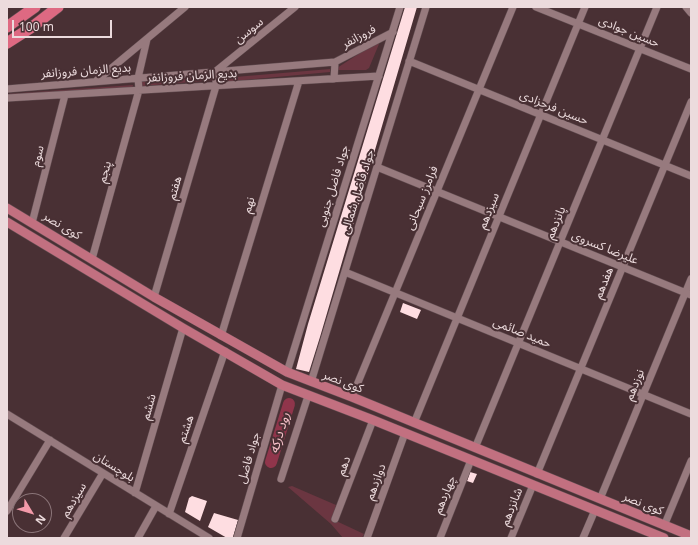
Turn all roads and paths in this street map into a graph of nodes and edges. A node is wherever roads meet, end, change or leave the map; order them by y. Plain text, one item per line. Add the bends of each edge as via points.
1 (58, 7) edge
2 (185, 7) edge
3 (295, 7) edge
4 (400, 7) edge
5 (426, 7) edge
6 (513, 7) edge
7 (536, 7) edge
8 (585, 7) edge
9 (657, 7) edge
10 (686, 7) edge
11 (29, 9) edge
12 (691, 13) edge
13 (10, 23) edge
14 (578, 24) junction
15 (32, 27) junction
16 (393, 32) junction
17 (147, 39) junction
18 (7, 43) edge
19 (640, 48) junction
20 (7, 51) edge
21 (410, 61) junction
22 (335, 62) junction
23 (691, 69) edge
24 (216, 71) junction
25 (379, 76) junction
26 (138, 78) junction
27 (334, 79) junction
28 (96, 81) junction
29 (299, 81) junction
30 (216, 86) junction
31 (7, 89) edge
32 (479, 89) junction
33 (139, 90) junction
34 (65, 95) junction
35 (7, 98) edge
36 (691, 102) edge
37 (541, 115) junction
38 (602, 140) junction
39 (665, 166) junction
40 (377, 167) junction
41 (691, 176) edge
42 (437, 192) junction
43 (7, 208) edge
44 (499, 217) junction
45 (7, 222) edge
46 (32, 222) junction
47 (560, 242) junction
48 (92, 259) junction
49 (623, 267) junction
50 (345, 272) junction
51 (691, 279) edge
52 (395, 293) junction
53 (688, 294) edge
54 (154, 297) junction
55 (457, 318) junction
56 (183, 328) junction
57 (221, 336) junction
58 (518, 343) junction
59 (225, 351) junction
60 (581, 369) junction
61 (287, 372) junction
62 (311, 382) junction
63 (282, 385) junction
64 (643, 394) junction
65 (308, 396) junction
66 (352, 397) junction
67 (7, 414) edge
68 (691, 414) edge
69 (373, 420) junction
70 (414, 423) junction
71 (405, 433) junction
72 (50, 440) junction
73 (475, 448) junction
74 (471, 460) junction
75 (691, 461) edge
76 (103, 473) junction
77 (537, 474) junction
78 (281, 479) dead end
79 (533, 485) junction
80 (135, 493) junction
81 (600, 499) junction
82 (156, 506) junction
83 (595, 510) junction
84 (7, 511) edge
85 (169, 514) junction
86 (335, 519) dead end
87 (664, 526) junction
88 (691, 536) edge
89 (64, 538) edge
90 (138, 538) edge
91 (208, 538) edge
92 (237, 538) edge
93 (367, 538) edge
94 (440, 538) edge
95 (511, 538) edge
96 (584, 538) edge
97 (662, 538) edge

1 - 15 highway
2 - 17 street
3 - 24 street, سوسن
4 - 16 street, جواد فاضل جنوبی
5 - 21 street, جواد فاضل شمالی
6 - 32 street, فرامرز سبحانی
7 - 14 street, حسین جوادی
8 - 14 street, سیزدهم
9 - 19 street, پانزدهم
10 - 12 street
11 - 13 highway
14 - 19 street, حسین جوادی
14 - 37 street, سیزدهم
15 - 18 highway
15 - 20 highway
16 - 22 street, فروزانفر
16 - 25 street, جواد فاضل جنوبی
17 - 26 street
17 - 28 street
19 - 23 street, حسین جوادی
19 - 38 street, پانزدهم
21 - 32 street, حسین فرحزادی
21 - 40 street, جواد فاضل شمالی
22 - 24 street, بدیع الزمان فروزانفر
22 - 27 street
24 - 26 street, بدیع الزمان فروزانفر
24 - 30 street, هفتم
25 - 27 street, بدیع‌ الزمان فروزانفر
25 - 61 street, جواد فاضل جنوبی
26 - 28 street, بدیع الزمان فروزانفر
26 - 33 street
27 - 29 street, بدیع‌ الزمان فروزانفر
28 - 31 street, بدیع الزمان فروزانفر
29 - 30 street, بدیع‌ الزمان فروزانفر
29 - 57 street, نهم
30 - 33 street, بدیع‌ الزمان فروزانفر
30 - 54 street, هفتم
32 - 37 street, حسین فرحزادی
32 - 42 street, فرامرز سبحانی
33 - 34 street, بدیع‌ الزمان فروزانفر
33 - 48 street, پنجم
34 - 35 street, بدیع‌ الزمان فروزانفر
34 - 46 street, سوم
36 - 39 street, هفدهم
37 - 38 street, حسین فرحزادی
37 - 44 street, سیزدهم
38 - 39 street, حسین فرحزادی
38 - 47 street, پانزدهم
39 - 41 street, حسین فرحزادی
39 - 49 street, هفدهم
40 - 42 street, علیرضا کسروی
40 - 50 street, جواد فاضل شمالی
42 - 44 street, علیرضا کسروی
42 - 52 street, فرامرز سبحانی
43 - 46 main road, کوی نصر
44 - 47 street, علیرضا کسروی
44 - 55 street, سیزدهم
45 - 56 main road, کوی نصر
46 - 48 main road, کوی نصر
47 - 49 street, علیرضا کسروی
47 - 58 street, پانزدهم
48 - 54 main road, کوی نصر
49 - 53 street, علیرضا کسروی
49 - 60 street, هفدهم
50 - 52 street, حمید صائمی
50 - 62 street, جواد فاضل شمالی
51 - 53 street, نوزدهم
52 - 55 street, حمید صائمی
52 - 66 street, فرامرز سبحانی
53 - 64 street, نوزدهم
54 - 57 main road, کوی نصر
55 - 58 street, حمید صائمی
55 - 70 street, سیزدهم
56 - 59 main road, کوی نصر
56 - 80 street, ششم
57 - 61 main road, کوی نصر
58 - 60 street, حمید صائمی
58 - 73 street, پانزدهم
59 - 63 main road, کوی نصر
59 - 85 street, هشتم
60 - 64 street, حمید صائمی
60 - 77 street, هفدهم
61 - 62 main road, کوی نصر
62 - 66 main road, کوی نصر
63 - 65 main road, کوی نصر
63 - 92 street, جواد فاضل
64 - 68 street, حمید صائمی
64 - 81 street, نوزدهم
65 - 69 main road, کوی نصر
65 - 78 street
66 - 70 main road, کوی نصر
67 - 72 street, بلوچستان
69 - 71 main road, کوی نصر
69 - 86 street, دهم
70 - 73 main road, کوی نصر
71 - 74 main road, کوی نصر
71 - 93 street, دوازدهم
72 - 76 street, بلوچستان
72 - 84 street
73 - 77 main road, کوی نصر
74 - 79 main road, کوی نصر
74 - 94 street, چهاردهم
75 - 87 street
76 - 80 street, بلوچستان
76 - 89 street, سیزدهم
77 - 81 main road, کوی نصر
79 - 83 main road, کوی نصر
79 - 95 street, شانزدهم
80 - 82 street, بلوچستان
81 - 87 main road, کوی نصر
82 - 85 street, بلوچستان
82 - 90 street
83 - 96 street
83 - 97 main road, کوی نصر
85 - 91 street, بلوچستان
87 - 88 main road, کوی نصر

